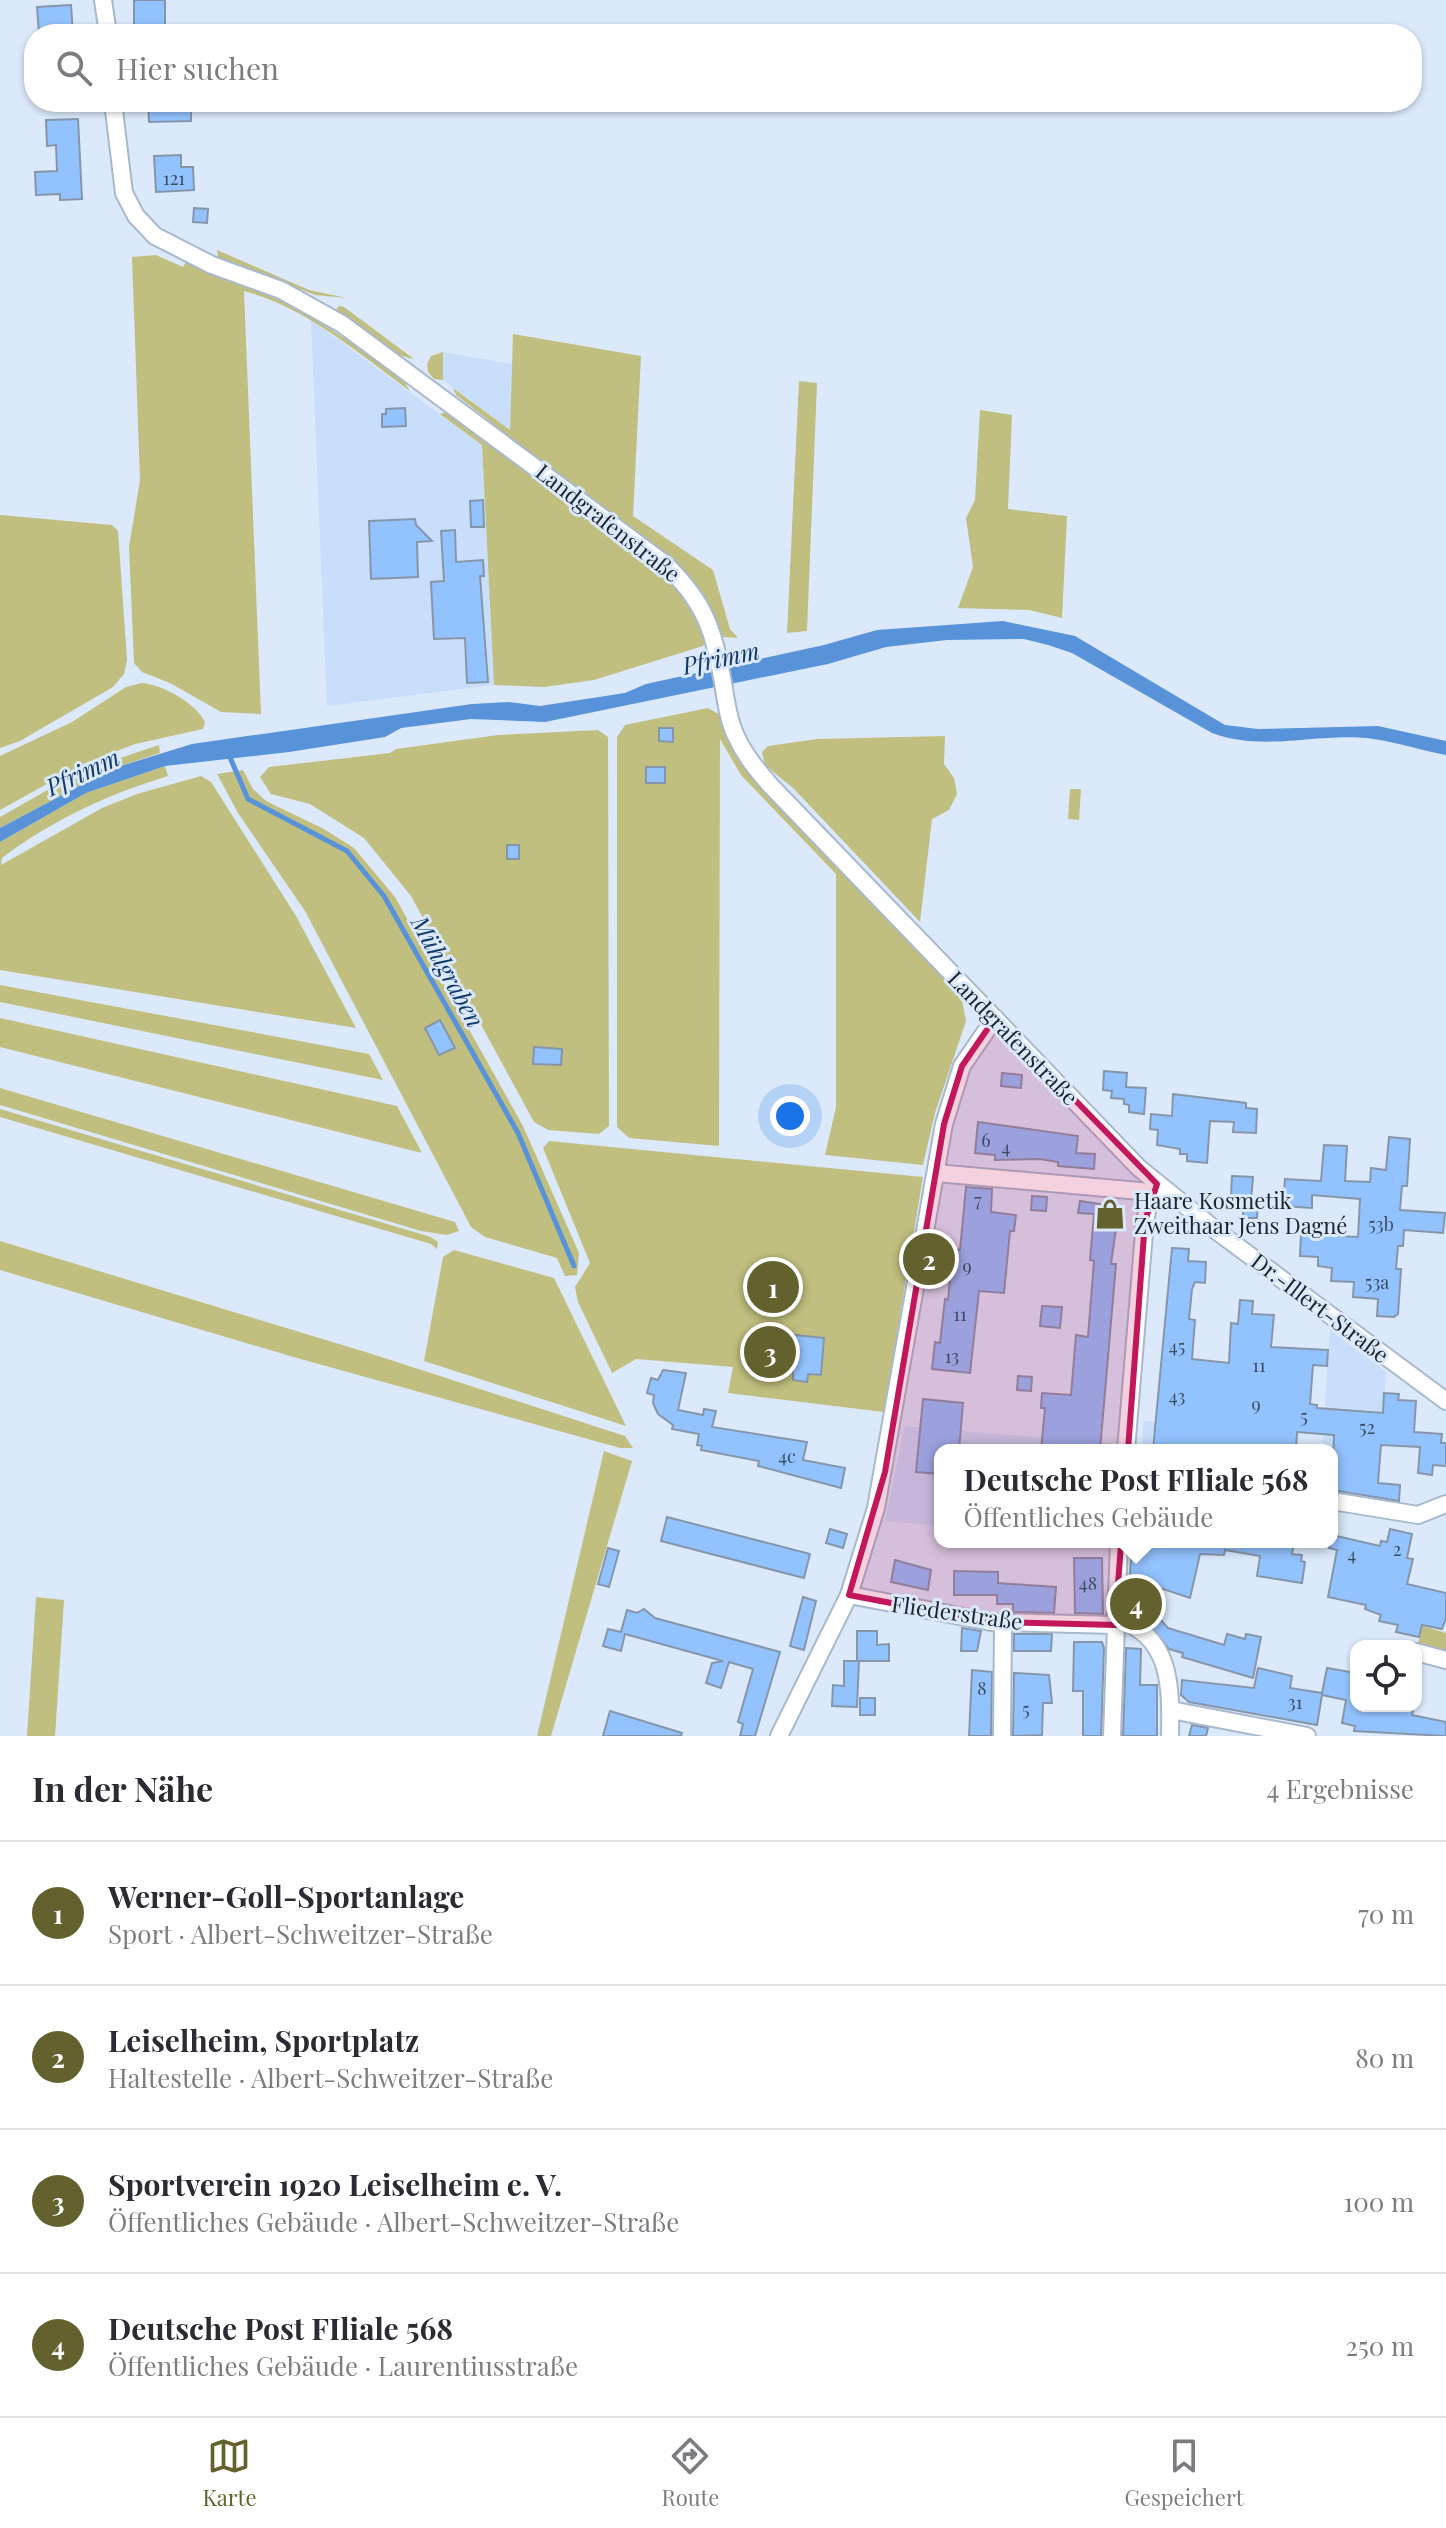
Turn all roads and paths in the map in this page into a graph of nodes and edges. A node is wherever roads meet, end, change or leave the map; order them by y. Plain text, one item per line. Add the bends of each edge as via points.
1 (103, 0) edge
2 (107, 24) edge
3 (114, 112) edge
4 (995, 1018) junction
5 (936, 1173) junction
6 (1154, 1188) junction
7 (1446, 1401) edge
8 (1126, 1444) edge
9 (1338, 1502) edge
10 (1446, 1504) edge
11 (1119, 1548) edge
12 (849, 1595) junction
13 (1115, 1621) junction
14 (1003, 1623) junction
15 (1422, 1654) edge
16 (1446, 1660) edge
17 (1171, 1710) junction
18 (779, 1736) edge
19 (1002, 1736) edge
20 (1112, 1736) edge
21 (1170, 1736) edge
22 (1307, 1736) edge

1 - 2 street
3 - 4 street, Landgrafenstraße via 124,193 147,230 176,249 290,295 342,324 665,564 699,601 718,656 735,736 751,763
4 - 5 street via 962,1066
4 - 6 street, Landgrafenstraße
5 - 6 street
5 - 12 street via 885,1472
6 - 7 street, Dr.-Illert-Straße
6 - 8 street via 1145,1221
9 - 10 street via 1418,1515
11 - 13 street
12 - 14 street, Fliederstraße
12 - 18 street
13 - 14 street, Fliederstraße
13 - 17 street via 1136,1628 1165,1659
13 - 20 street
14 - 19 street
15 - 16 street
17 - 21 street
17 - 22 street

